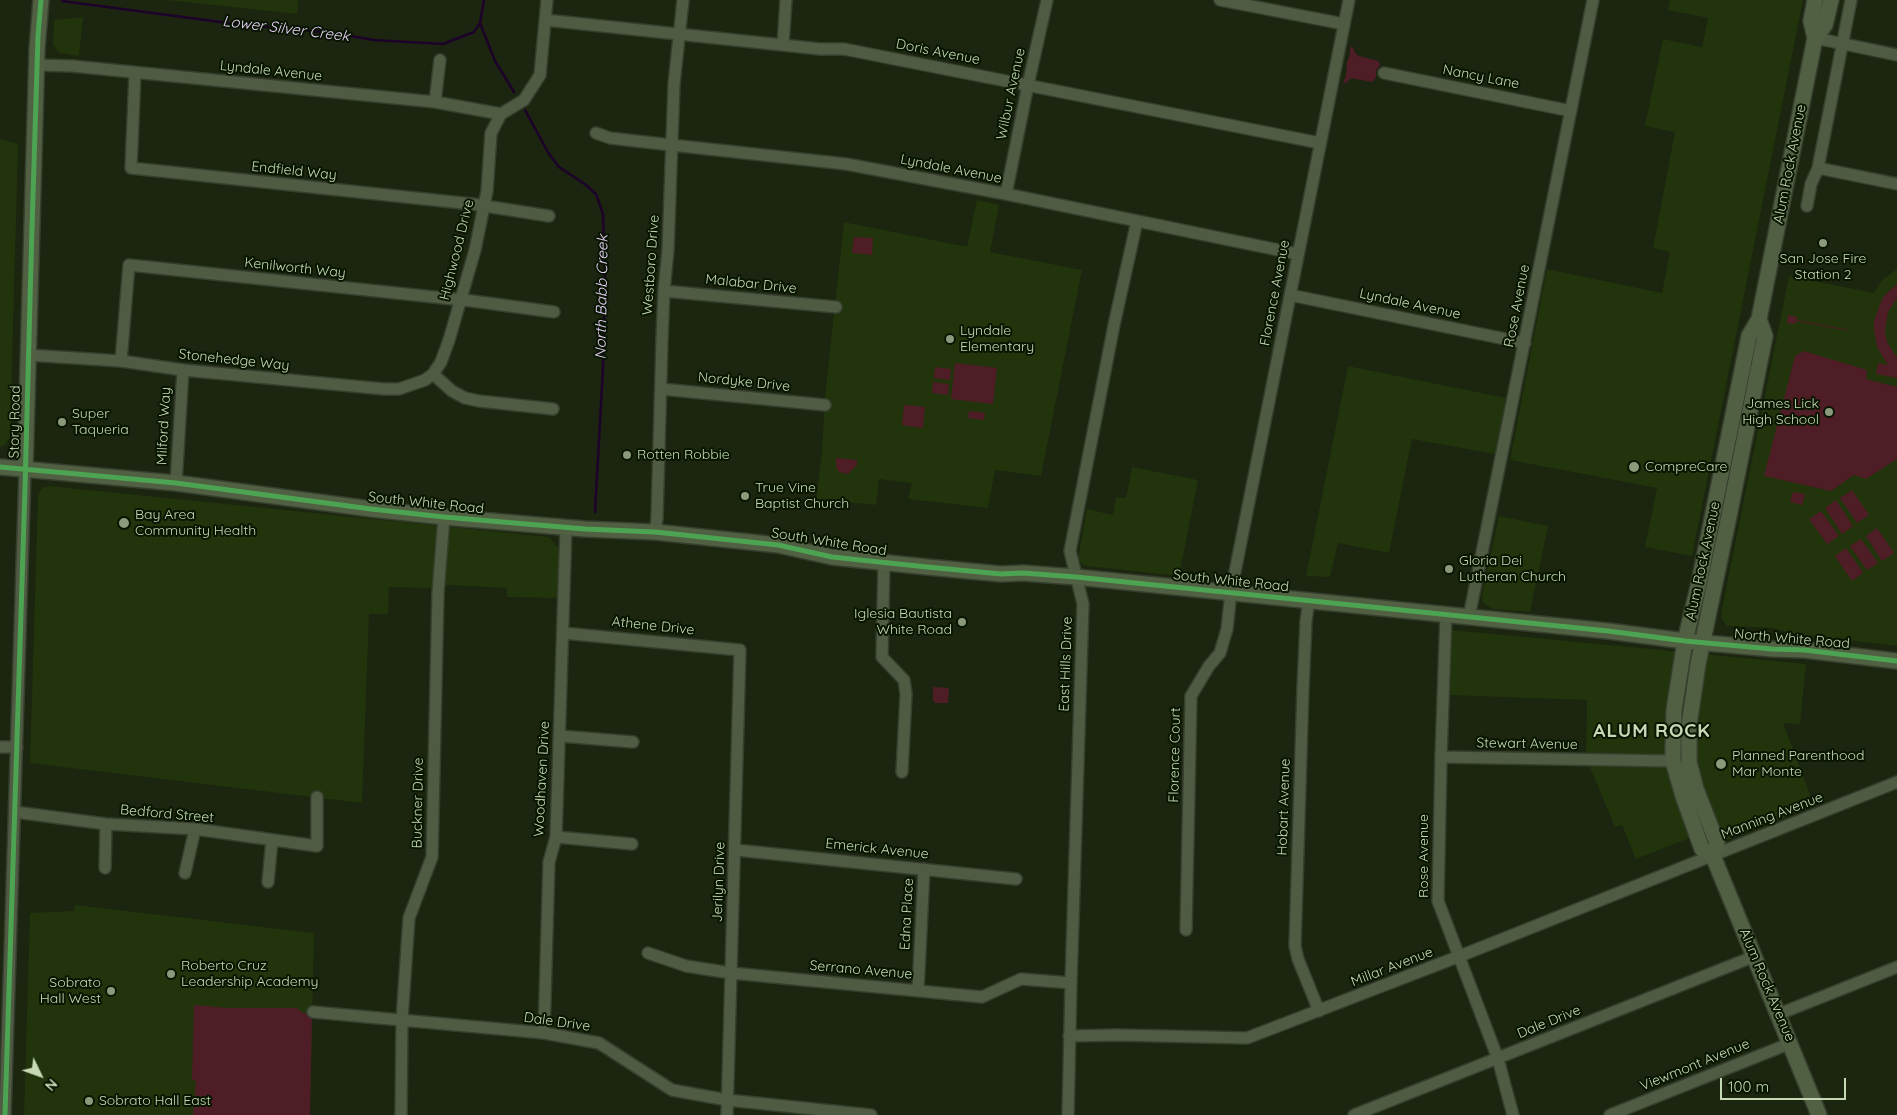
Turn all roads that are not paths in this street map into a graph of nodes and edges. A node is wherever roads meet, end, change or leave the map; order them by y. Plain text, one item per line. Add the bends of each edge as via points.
1 (41, 0) edge
2 (547, 0) edge
3 (683, 0) edge
4 (786, 0) edge
5 (1048, 0) edge
6 (1220, 0) edge
7 (1349, 0) edge
8 (1594, 0) edge
9 (1815, 0) edge
10 (1831, 0) edge
11 (1851, 0) edge
12 (545, 20) junction
13 (1344, 24) junction
14 (678, 34) junction
15 (1815, 38) junction
16 (1844, 44) junction
17 (783, 45) junction
18 (1897, 55) edge
19 (440, 60) dead end
20 (37, 65) junction
21 (135, 73) junction
22 (1384, 73) dead end
23 (1028, 85) junction
24 (435, 102) junction
25 (1571, 111) junction
26 (501, 114) junction
27 (596, 133) dead end
28 (1320, 143) junction
29 (672, 145) junction
30 (1818, 168) junction
31 (1897, 184) edge
32 (1006, 194) junction
33 (485, 206) junction
34 (1806, 206) dead end
35 (548, 216) dead end
36 (1137, 221) junction
37 (1298, 254) junction
38 (664, 291) junction
39 (1290, 295) junction
40 (461, 300) junction
41 (836, 307) dead end
42 (554, 312) dead end
43 (1759, 319) junction
44 (1525, 342) junction
45 (28, 355) junction
46 (121, 361) junction
47 (183, 370) junction
48 (433, 374) junction
49 (1740, 377) junction
50 (661, 389) junction
51 (1752, 396) junction
52 (825, 405) dead end
53 (553, 409) dead end
54 (0, 467) edge
55 (25, 470) junction
56 (176, 483) junction
57 (444, 516) junction
58 (566, 526) junction
59 (655, 532) junction
60 (884, 562) junction
61 (1076, 577) junction
62 (1231, 592) junction
63 (1309, 600) junction
64 (1446, 614) junction
65 (1469, 617) junction
66 (563, 632) junction
67 (1685, 641) junction
68 (1702, 642) junction
69 (740, 650) joint
70 (1897, 660) edge
71 (560, 736) junction
72 (633, 742) dead end
73 (0, 747) edge
74 (17, 747) junction
75 (1440, 757) junction
76 (1673, 761) junction
77 (1689, 762) junction
78 (902, 772) dead end
79 (1897, 782) edge
80 (317, 797) dead end
81 (15, 812) junction
82 (106, 824) junction
83 (195, 829) junction
84 (556, 836) junction
85 (272, 840) junction
86 (632, 844) dead end
87 (736, 850) junction
88 (1713, 856) junction
89 (104, 868) dead end
90 (924, 869) junction
91 (185, 873) dead end
92 (1016, 879) dead end
93 (268, 882) dead end
94 (1186, 930) dead end
95 (5, 933) edge
96 (648, 953) dead end
97 (1460, 956) junction
98 (1755, 956) junction
99 (1897, 967) edge
100 (731, 973) junction
101 (1071, 983) junction
102 (918, 991) junction
103 (1319, 1011) junction
104 (313, 1012) dead end
105 (1779, 1014) junction
106 (402, 1019) junction
107 (4, 1027) edge
108 (544, 1033) junction
109 (1070, 1036) junction
110 (1791, 1043) junction
111 (1498, 1059) junction
112 (727, 1100) junction
113 (5, 1115) edge
114 (401, 1115) edge
115 (727, 1115) edge
116 (871, 1115) edge
117 (1068, 1115) edge
118 (1354, 1115) edge
119 (1513, 1115) edge
120 (1610, 1115) edge
121 (1819, 1115) edge

1 - 20 main road, Story Road
2 - 12 street
3 - 14 street, Westboro Drive
4 - 17 street
5 - 23 street, Wilbur Avenue
6 - 13 street
7 - 13 street, Florence Avenue
8 - 25 street, Rose Avenue
9 - 15 main road, Alum Rock Avenue via 1811,21
10 - 15 main road, Alum Rock Avenue via 1825,25
11 - 16 street, Alum Rock Avenue
12 - 14 street, Doris Avenue
12 - 26 street via 540,75 524,100
13 - 28 street, Florence Avenue
14 - 17 street, Doris Avenue
14 - 29 street, Westboro Drive
15 - 16 street
15 - 43 main road, Alum Rock Avenue
16 - 18 street
16 - 30 street, Alum Rock Avenue
17 - 23 street, Doris Avenue via 844,49
19 - 24 street
20 - 21 street, Lyndale Avenue
20 - 45 main road, Story Road
21 - 24 street, Lyndale Avenue
21 - 33 street, Endfield Way via 131,168
22 - 25 street, Nancy Lane
23 - 28 street, Doris Avenue
23 - 32 street, Wilbur Avenue
24 - 26 street, Lyndale Avenue
25 - 44 street, Rose Avenue
26 - 33 street, Highwood Drive via 491,133
27 - 29 street, Lyndale Avenue via 610,138
28 - 37 street, Florence Avenue
29 - 32 street, Lyndale Avenue via 846,164
29 - 38 street, Westboro Drive
30 - 31 street
30 - 34 street, Alum Rock Avenue
32 - 36 street, Lyndale Avenue
33 - 35 street, Endfield Way
33 - 40 street, Highwood Drive
36 - 37 street, Lyndale Avenue
36 - 61 street, East Hills Drive via 1070,551
37 - 39 street, Florence Avenue
38 - 41 street, Malabar Drive
38 - 50 street, Westboro Drive
39 - 44 street, Lyndale Avenue
39 - 62 street, Florence Avenue
40 - 42 street, Kenilworth Way
40 - 46 street, Kenilworth Way via 129,266
40 - 48 street, Highwood Drive via 444,355
43 - 49 main road, Alum Rock Avenue via 1749,336
43 - 51 main road, Alum Rock Avenue via 1765,336
44 - 65 street, Rose Avenue
45 - 46 street, Stonehedge Way
45 - 55 main road, Story Road
46 - 47 street, Stonehedge Way
47 - 48 street, Stonehedge Way via 384,389 412,386
47 - 56 street, Milford Way
48 - 53 street via 465,398
49 - 51 main road via 1744,378 1746,389
49 - 67 main road, Alum Rock Avenue
50 - 52 street, Nordyke Drive
50 - 59 street, Westboro Drive
51 - 68 main road, Alum Rock Avenue
54 - 55 main road, South White Road
55 - 56 main road, South White Road
55 - 74 street, Story Road
56 - 57 main road, South White Road
57 - 58 main road, South White Road
57 - 106 street, Buckner Drive via 438,593 432,857 409,918
58 - 59 main road, South White Road via 585,530
58 - 66 street, Woodhaven Drive
59 - 60 main road, South White Road via 778,545 832,557
60 - 61 main road, South White Road via 1001,574
60 - 78 street via 882,657 904,680 906,694
61 - 62 main road, South White Road
61 - 101 street, East Hills Drive via 1084,604
62 - 63 main road, South White Road
62 - 94 street, Florence Court via 1227,629 1220,654 1208,666 1191,696
63 - 64 main road, South White Road
63 - 103 street, Hobart Avenue via 1295,946
64 - 65 main road, South White Road
64 - 75 street, Rose Avenue
65 - 67 main road, South White Road
66 - 69 street, Athene Drive
66 - 71 street, Woodhaven Drive
67 - 68 main road, North White Road
67 - 76 main road, Alum Rock Avenue via 1674,710
68 - 70 main road, North White Road
68 - 77 main road, Alum Rock Avenue via 1688,725
69 - 87 street, Jerilyn Drive
71 - 72 street
71 - 84 street, Woodhaven Drive
73 - 74 street
74 - 81 street, Story Road
75 - 76 street, Stewart Avenue
75 - 97 street, Rose Avenue via 1438,901
76 - 77 main road
76 - 88 main road, Alum Rock Avenue via 1702,849
77 - 88 main road, Alum Rock Avenue via 1717,843
79 - 88 street, Manning Avenue
80 - 85 street, Bedford Street via 316,846
81 - 82 street, Bedford Street
81 - 95 street, Story Road
82 - 83 street, Bedford Street
82 - 89 street
83 - 85 street, Bedford Street
83 - 91 street
84 - 86 street
84 - 108 street, Woodhaven Drive via 549,862
85 - 93 street
87 - 90 street, Emerick Avenue
87 - 100 street, Jerilyn Drive
88 - 97 street, Millar Avenue
88 - 98 main road, Alum Rock Avenue
90 - 92 street, Emerick Avenue
90 - 102 street, Edna Place
95 - 107 street, Story Road
96 - 100 street, Serrano Avenue via 686,966
97 - 103 street, Millar Avenue
97 - 111 street, Rose Avenue
98 - 105 main road, Alum Rock Avenue
98 - 111 street, Dale Drive
99 - 105 street
100 - 102 street, Serrano Avenue
100 - 112 street, Jerilyn Drive
101 - 102 street, Serrano Avenue via 1021,979 982,997
101 - 109 street, East Hills Drive
103 - 109 street, Millar Avenue via 1247,1038
104 - 106 street, Dale Drive
105 - 110 main road, Alum Rock Avenue
106 - 108 street, Dale Drive
106 - 114 street, Buckner Drive
107 - 113 street, Story Road
108 - 112 street, Dale Drive via 599,1043 672,1090
109 - 117 street, East Hills Drive
110 - 120 street, Viewmont Avenue
110 - 121 main road, Alum Rock Avenue
111 - 118 street, Dale Drive
111 - 119 street, Rose Avenue
112 - 115 street, Jerilyn Drive
112 - 116 street, Dale Drive

